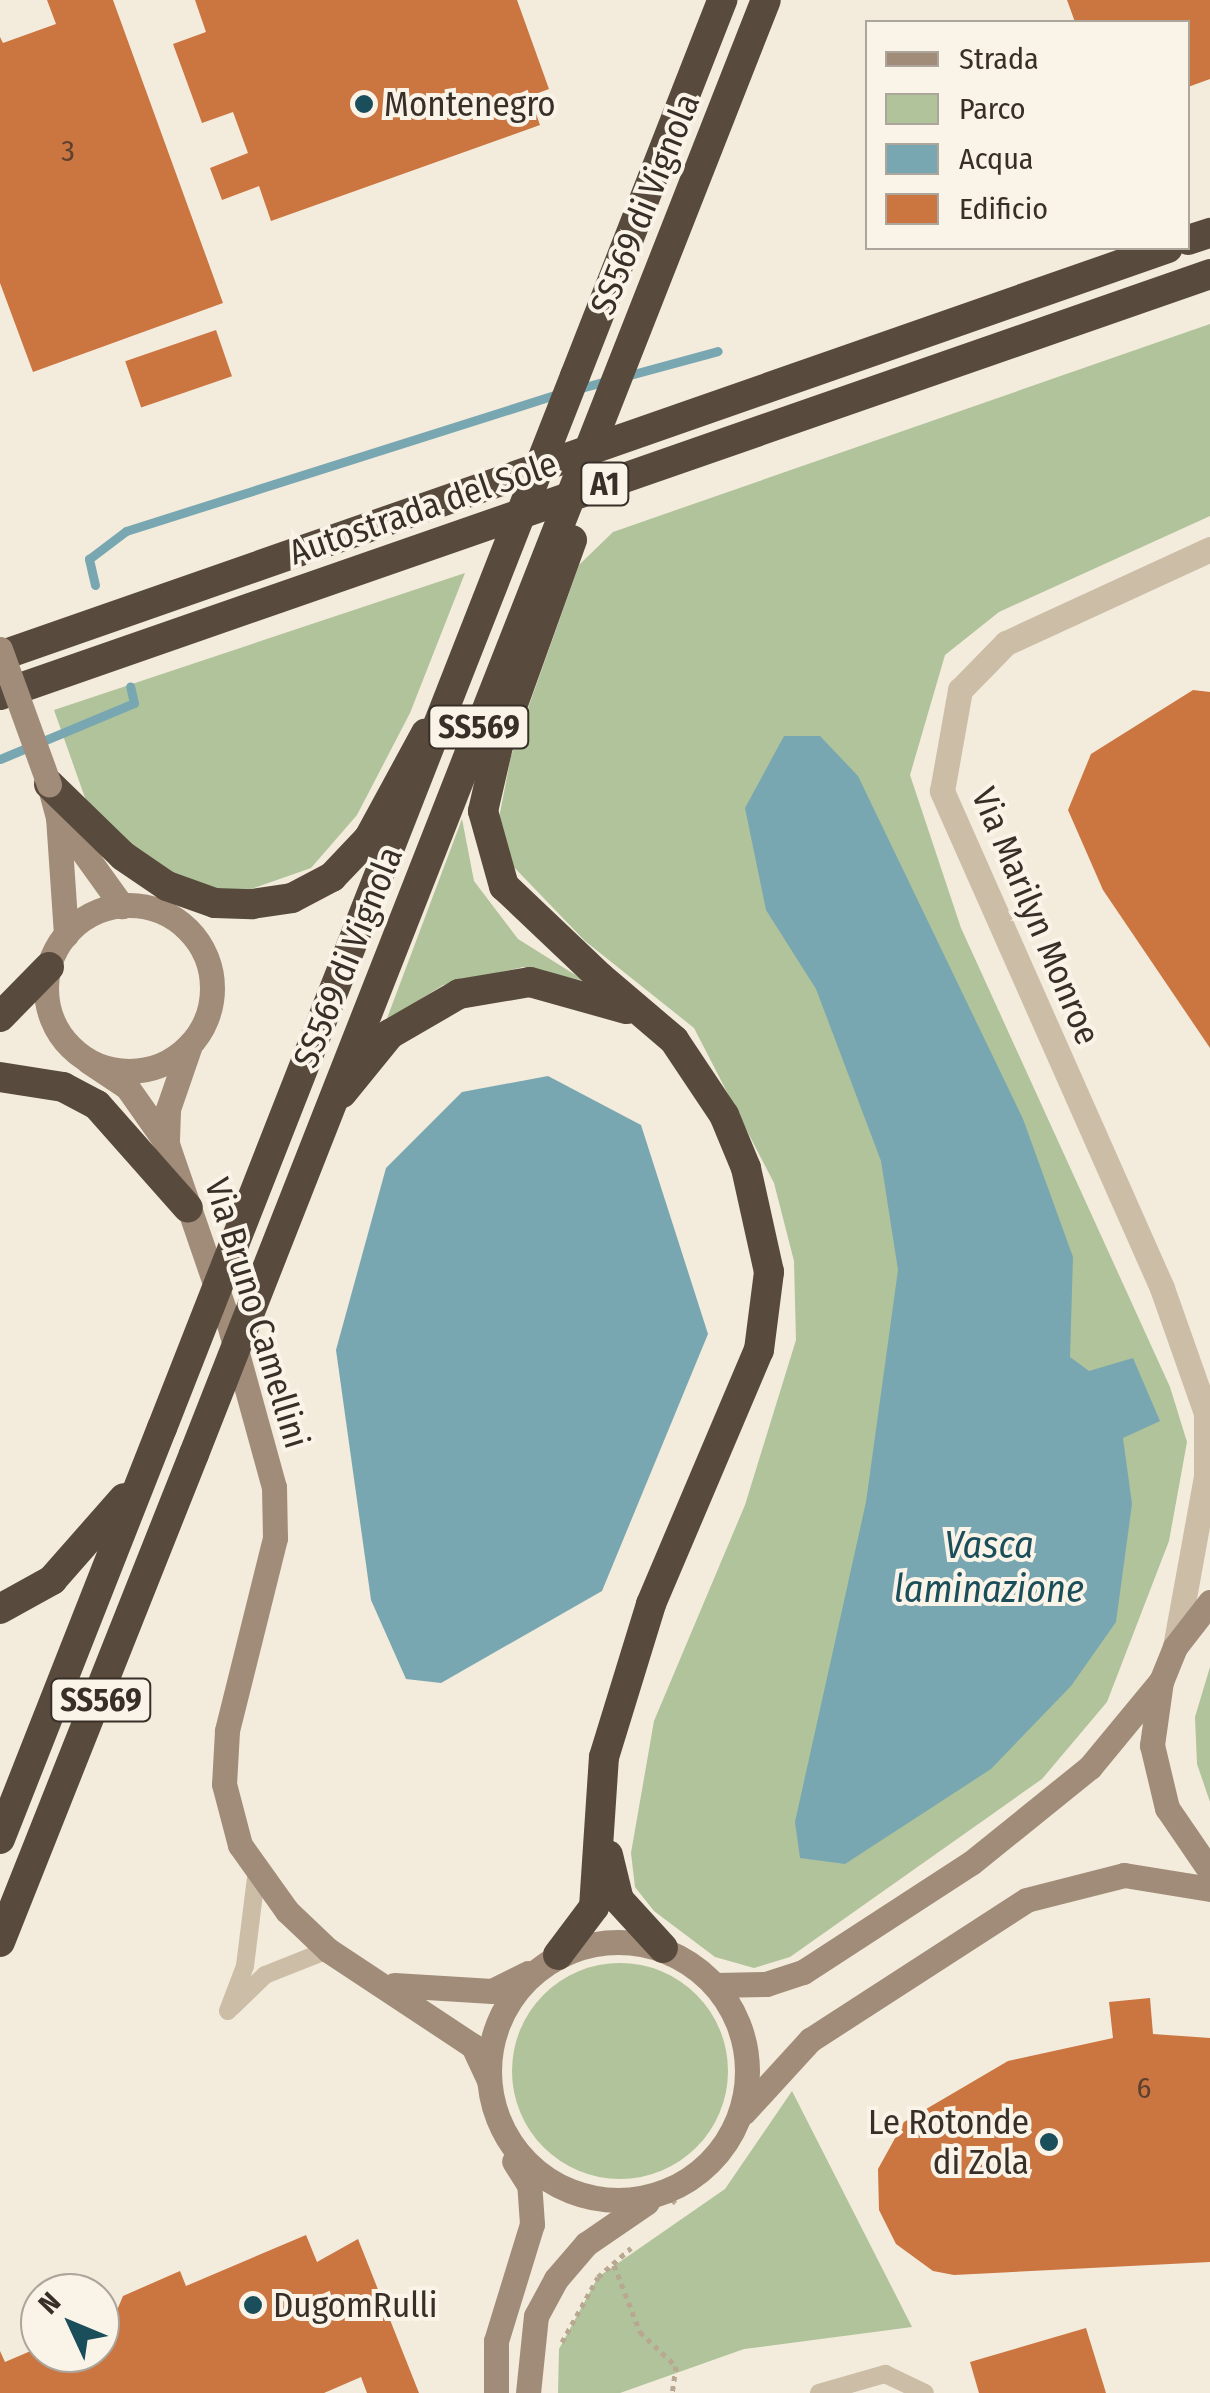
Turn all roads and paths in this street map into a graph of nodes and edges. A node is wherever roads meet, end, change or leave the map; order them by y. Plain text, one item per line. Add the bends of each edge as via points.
1 (722, 0) edge
2 (766, 0) edge
3 (1162, 250) edge
4 (1210, 274) edge
5 (628, 349) junction
6 (1210, 549) edge
7 (0, 653) edge
8 (0, 695) edge
9 (449, 696) junction
10 (48, 784) junction
11 (58, 817) junction
12 (122, 906) junction
13 (66, 935) junction
14 (49, 966) junction
15 (642, 1014) junction
16 (0, 1016) edge
17 (190, 1044) junction
18 (88, 1061) junction
19 (0, 1077) edge
20 (168, 1144) junction
21 (312, 1149) junction
22 (188, 1208) junction
23 (1175, 1320) junction
24 (1210, 1382) edge
25 (149, 1462) junction
26 (1210, 1602) edge
27 (0, 1609) edge
28 (1174, 1648) junction
29 (1161, 1681) junction
30 (604, 1837) junction
31 (0, 1839) edge
32 (257, 1869) junction
33 (1210, 1871) edge
34 (1210, 1889) edge
35 (0, 1942) edge
36 (663, 1948) junction
37 (328, 1950) junction
38 (552, 1959) junction
39 (371, 1980) junction
40 (715, 1985) junction
41 (490, 2081) junction
42 (498, 2119) junction
43 (738, 2120) junction
44 (696, 2175) junction
45 (663, 2204) junction
46 (636, 2244) dead end
47 (614, 2263) junction
48 (559, 2349) dead end
49 (496, 2393) edge
50 (528, 2393) edge
51 (672, 2393) edge
52 (819, 2393) edge
53 (925, 2393) edge

1 - 9 highway, SS569 di Vignola / SS569, bridge
2 - 5 highway, SS569 di Vignola / SS569, bridge
3 - 7 highway, Autostrada del Sole / A1
4 - 8 highway, Autostrada del Sole / A1
5 - 15 highway, bridge via 482,812 504,886
5 - 21 highway, SS569 di Vignola / SS569, bridge
6 - 23 street, Via Marilyn Monroe via 1006,643 960,690 942,791
7 - 10 street, bridge
9 - 10 highway, bridge via 370,838 332,877 292,898 215,903 168,886 123,856
9 - 25 highway, SS569 di Vignola / SS569, bridge
10 - 11 street
11 - 12 street
11 - 13 street
12 - 13 street via 91,915
12 - 17 street via 174,920 208,962 210,1006
13 - 14 street
14 - 16 highway
14 - 18 street via 52,1020
15 - 21 highway, bridge via 530,982 459,994 421,1010 367,1057
15 - 30 highway via 696,1067 746,1168 769,1272 759,1350 650,1604 604,1757
17 - 18 street via 153,1068 130,1072
17 - 20 street via 168,1110
18 - 20 street via 128,1087
19 - 22 highway via 63,1087 97,1105
20 - 22 street, Via Bruno Camellini
21 - 35 highway, SS569 di Vignola / SS569, bridge
22 - 32 street, Via Bruno Camellini via 274,1487 275,1538 227,1732 224,1784 240,1845
23 - 24 street, Via Marilyn Monroe
23 - 28 street, Via Marilyn Monroe via 1206,1413 1206,1476
25 - 27 highway via 52,1580
25 - 31 highway, SS569 di Vignola / SS569
26 - 28 street
28 - 29 street
29 - 33 street via 1154,1712 1157,1777 1182,1837
29 - 40 street via 1090,1767 971,1863 803,1972 766,1984
30 - 36 highway via 619,1900
30 - 38 highway via 594,1907
32 - 37 street, Via Bruno Camellini
32 - 37 lane via 246,1966 228,2011 265,1975
34 - 43 street via 1124,1876 1026,1900 810,2040
36 - 38 street, Via Bruno Camellini via 602,1944
36 - 40 street
37 - 39 street, Via Bruno Camellini
38 - 39 street, Via Bruno Camellini via 492,1992 429,1992
38 - 41 street via 500,2020
39 - 41 street, Via Bruno Camellini via 473,2046
40 - 43 street via 746,2049
41 - 42 street
42 - 45 street via 514,2149 567,2190
42 - 49 street via 502,2143 529,2186 532,2224 496,2341
43 - 44 street
44 - 45 street
44 - 45 path
45 - 50 street via 586,2244 556,2279 536,2316
46 - 47 path
47 - 48 path via 575,2309
47 - 51 path via 640,2332 676,2366
52 - 53 lane via 884,2374

